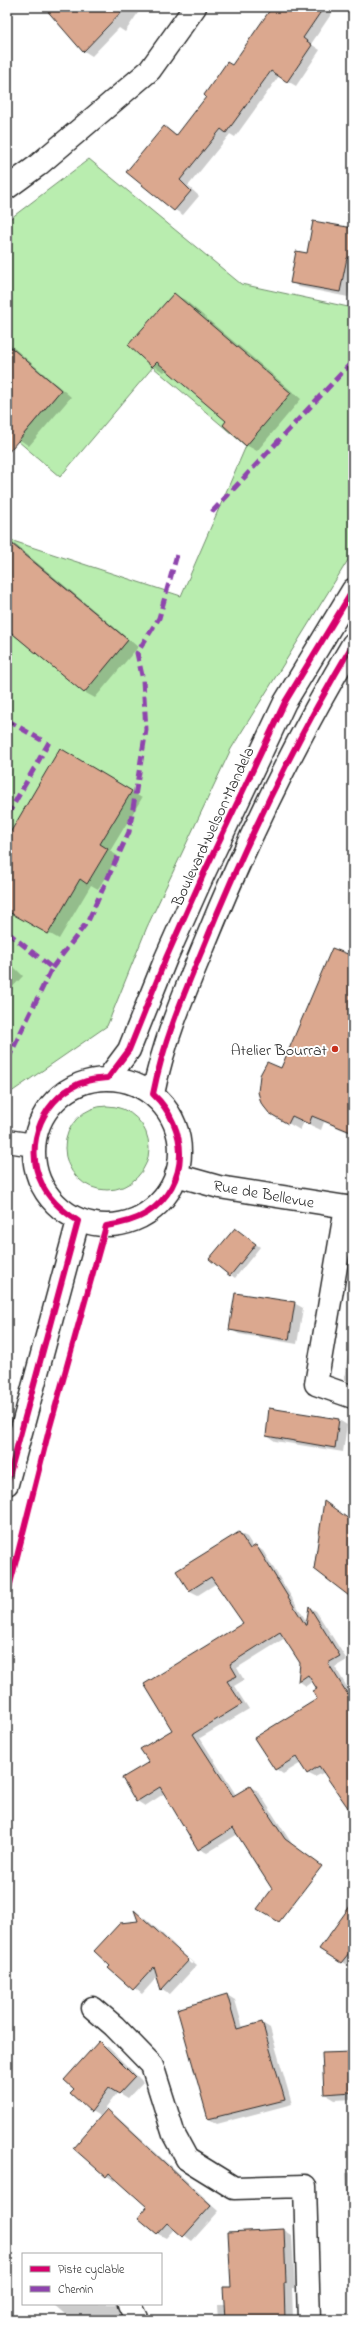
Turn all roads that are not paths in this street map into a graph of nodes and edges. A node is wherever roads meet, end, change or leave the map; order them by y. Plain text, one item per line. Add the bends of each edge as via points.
1 (195, 7) edge
2 (7, 188) edge
3 (353, 590) edge
4 (353, 644) edge
5 (108, 1078) junction
6 (153, 1094) junction
7 (7, 1142) edge
8 (34, 1145) junction
9 (176, 1175) junction
10 (350, 1207) edge
11 (78, 1221) junction
12 (353, 1397) edge
13 (7, 1484) edge
14 (93, 2008) dead end
15 (130, 2305) edge
16 (137, 2320) edge
17 (309, 2320) edge

1 - 2 street via 150,70 43,161
3 - 5 street, Boulevard Nelson Mandela via 285,702 200,882 129,1050
4 - 6 street via 305,730 225,892 168,1034 159,1061
5 - 6 street via 132,1082
5 - 8 street via 86,1081 67,1090 56,1100 39,1124
6 - 9 street via 170,1113 179,1137 180,1163
7 - 8 street
8 - 11 street via 34,1159 42,1185 59,1207
9 - 10 street, Rue de Bellevue via 219,1187
9 - 11 street via 159,1203 128,1222 106,1226
10 - 12 street via 316,1384
11 - 13 street
14 - 17 street via 152,2065 174,2135 187,2159 234,2188 305,2186
15 - 16 street

